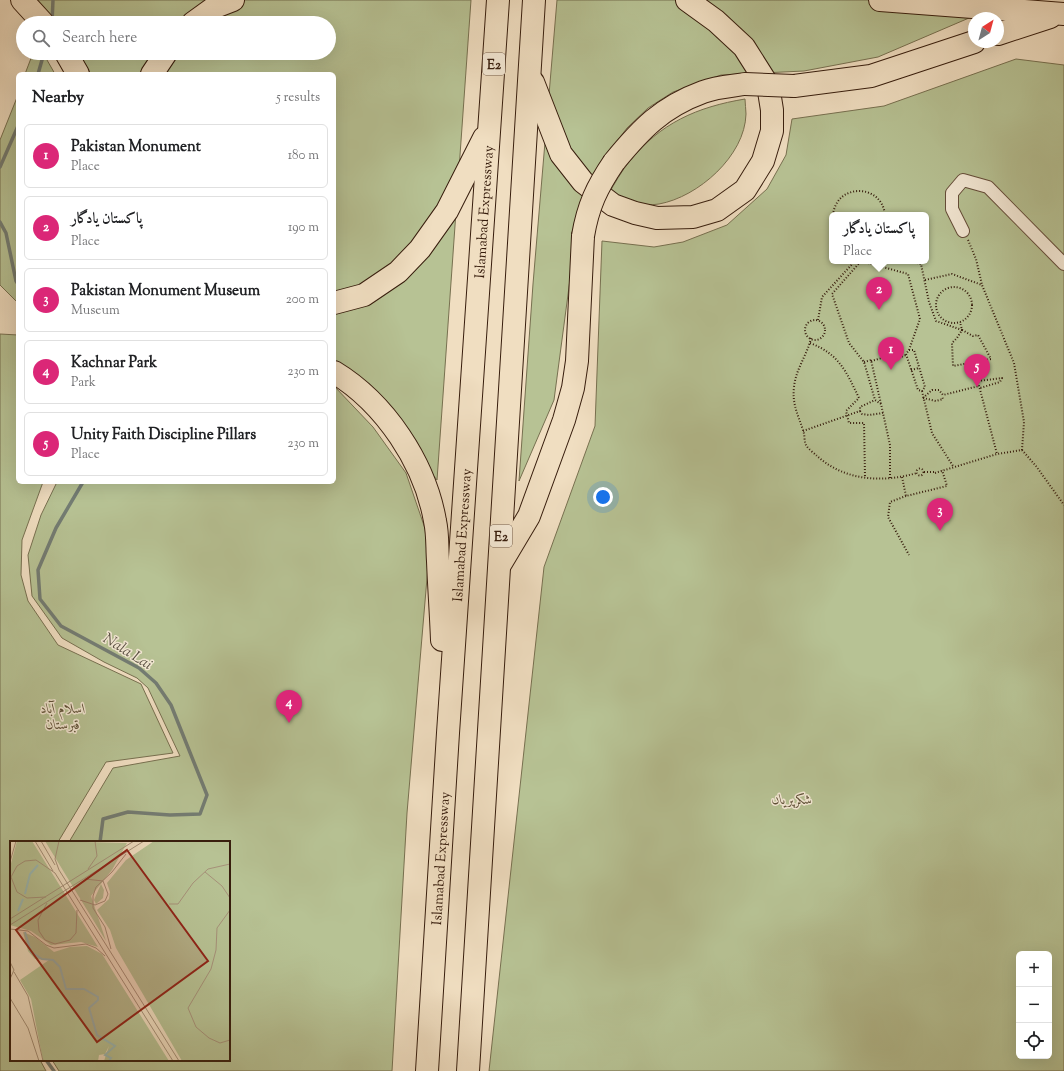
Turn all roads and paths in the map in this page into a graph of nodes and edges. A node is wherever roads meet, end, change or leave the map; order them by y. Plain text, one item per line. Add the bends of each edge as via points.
1 (22, 0) edge
2 (233, 0) edge
3 (498, 0) edge
4 (534, 0) edge
5 (687, 0) edge
6 (880, 0) edge
7 (1062, 14) edge
8 (37, 16) edge
9 (203, 16) edge
10 (1004, 32) edge
11 (968, 44) edge
12 (161, 60) edge
13 (153, 72) edge
14 (530, 75) junction
15 (489, 128) junction
16 (835, 212) edge
17 (884, 212) edge
18 (963, 231) joint
19 (852, 264) edge
20 (858, 264) edge
21 (872, 264) edge
22 (921, 264) edge
23 (1064, 264) edge
24 (924, 280) junction
25 (982, 285) junction
26 (336, 302) edge
27 (818, 320) junction
28 (960, 322) junction
29 (962, 330) junction
30 (811, 338) junction
31 (810, 343) junction
32 (909, 350) junction
33 (906, 355) junction
34 (871, 361) junction
35 (864, 362) junction
36 (972, 363) junction
37 (919, 368) junction
38 (911, 370) junction
39 (336, 373) edge
40 (876, 379) junction
41 (869, 380) junction
42 (978, 381) junction
43 (979, 387) junction
44 (922, 391) junction
45 (942, 396) dead end
46 (924, 398) junction
47 (875, 400) junction
48 (881, 404) junction
49 (860, 411) junction
50 (883, 413) junction
51 (848, 415) junction
52 (803, 431) junction
53 (1022, 450) junction
54 (997, 454) junction
55 (953, 466) junction
56 (942, 470) junction
57 (924, 472) junction
58 (917, 473) junction
59 (864, 477) junction
60 (890, 478) junction
61 (902, 478) junction
62 (906, 496) junction
63 (1064, 506) edge
64 (909, 555) dead end
65 (499, 566) junction
66 (448, 733) junction
67 (427, 1071) edge
68 (468, 1071) edge

1 - 8 highway
2 - 9 highway via 215,7
3 - 15 highway, Islamabad Expressway / E2
4 - 14 highway, E2
5 - 14 highway via 716,21 744,47 768,86 772,110 772,131 763,161 745,190 717,210 693,217 657,218 635,214 613,205 583,182 561,154
6 - 7 highway
7 - 10 highway
11 - 65 highway, bridge via 871,76 794,86 745,84 704,91 670,106 638,132 603,178 587,213 573,388 529,516
12 - 13 highway
14 - 65 highway, E2
15 - 26 highway via 447,211 420,248 398,272 364,295
15 - 66 highway, Islamabad Expressway / E2
16 - 17 path via 843,195 859,190 875,196 881,202
18 - 23 street via 952,209 952,193 963,180 988,187
18 - 25 path via 976,260
19 - 27 path via 822,297
20 - 35 path via 832,294 849,342
21 - 32 path via 908,274 920,319
22 - 24 path
24 - 25 path via 952,274
24 - 29 path via 936,321
25 - 53 path via 1014,363 1024,422
27 - 30 path via 809,322 806,327
27 - 30 path via 823,324 824,333 817,339
28 - 28 path via 946,321 938,313 937,301 942,292 948,289 959,288 972,300 968,318
28 - 29 path
29 - 36 path via 952,342 953,366
29 - 36 path via 973,336 978,335 991,359
30 - 31 path
31 - 51 path via 826,349 848,375 859,398 846,411
31 - 52 path via 797,368 794,387 793,406
32 - 33 path
32 - 37 path via 914,350
33 - 34 path via 898,358 897,354 886,351 882,358
33 - 38 path
34 - 35 path
34 - 40 path
35 - 41 path
36 - 42 path
37 - 38 path
37 - 44 path via 925,387
38 - 44 path via 918,390
39 - 66 highway via 360,391 395,432 422,476 432,505 436,523
40 - 41 path
40 - 48 path
41 - 47 path
42 - 43 path
42 - 43 path via 1002,378 1000,382
43 - 46 path via 943,395 939,390 932,390
43 - 54 path
44 - 46 path
45 - 46 path via 942,399 936,400
46 - 55 path via 932,433
47 - 48 path
47 - 49 path via 860,407
48 - 50 path
49 - 50 path via 862,414 870,415
49 - 51 path
50 - 60 path via 890,445
51 - 52 path
51 - 59 path via 849,423 864,423
52 - 59 path via 807,447 823,462 845,474
53 - 54 path
53 - 63 path
54 - 55 path
55 - 56 path
56 - 57 path
56 - 62 path via 947,486
57 - 58 path via 920,475
57 - 58 path via 919,468
58 - 61 path
59 - 60 path
60 - 61 path
61 - 62 path
62 - 64 path via 890,502 888,517
65 - 68 highway, E2
66 - 67 highway, Islamabad Expressway / E2

